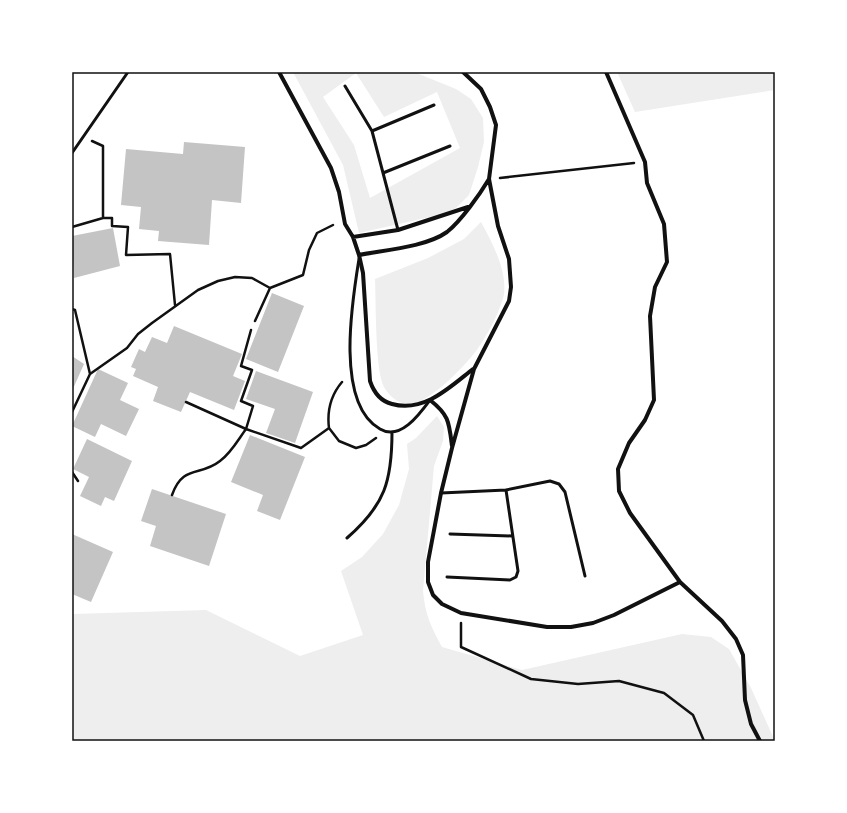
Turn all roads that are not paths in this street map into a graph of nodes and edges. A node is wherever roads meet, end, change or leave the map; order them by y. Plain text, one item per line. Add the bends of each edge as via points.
1 (128, 72) edge
2 (279, 72) edge
3 (463, 72) edge
4 (606, 72) edge
5 (345, 86) dead end
6 (434, 105) dead end
7 (372, 131) junction
8 (450, 146) dead end
9 (72, 153) edge
10 (383, 173) junction
11 (489, 179) junction
12 (468, 207) junction
13 (398, 230) junction
14 (353, 237) junction
15 (359, 256) junction
16 (474, 369) junction
17 (430, 400) junction
18 (392, 432) junction
19 (452, 448) junction
20 (506, 490) junction
21 (441, 493) junction
22 (450, 534) dead end
23 (512, 536) junction
24 (347, 538) dead end
25 (585, 576) dead end
26 (447, 577) dead end
27 (680, 582) junction
28 (760, 741) edge

1 - 9 lane
2 - 14 street via 331,168 345,224
3 - 11 street via 480,89 496,125
4 - 27 street via 646,162 648,183 664,224 667,262 655,287 650,316 654,400 645,420 629,443 618,469 619,491 630,513
5 - 7 lane
6 - 7 lane
7 - 10 lane
8 - 10 lane
10 - 13 lane
11 - 12 street
11 - 16 street via 498,226 509,259 511,287 509,300
12 - 13 street
12 - 15 street via 448,232 426,242
13 - 14 street
14 - 15 street
15 - 17 street via 363,273 370,381 373,390 387,403 403,407
15 - 18 lane via 350,318 352,371 358,405 374,426 385,432
16 - 17 street
16 - 19 street
17 - 18 lane via 410,423
17 - 19 street via 448,419
18 - 24 lane via 392,455 386,484 376,508
19 - 21 street
20 - 21 lane
20 - 23 lane
20 - 25 lane via 550,481 559,484 565,492
21 - 27 street via 428,562 428,582 433,595 442,604 462,613 547,627 571,627 614,615
22 - 23 lane
23 - 26 lane via 518,571 516,577 510,580
27 - 28 street via 722,621 736,639 743,655 745,700 751,724

